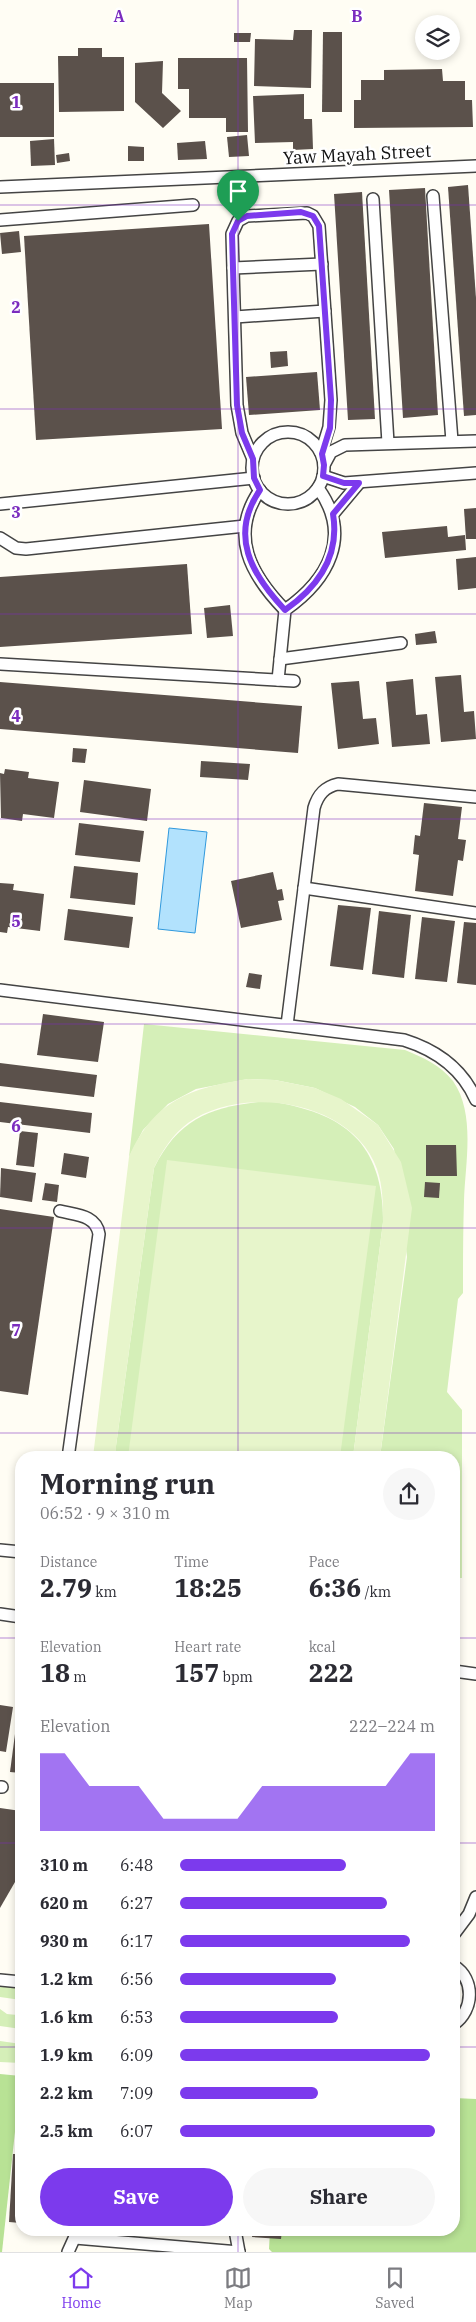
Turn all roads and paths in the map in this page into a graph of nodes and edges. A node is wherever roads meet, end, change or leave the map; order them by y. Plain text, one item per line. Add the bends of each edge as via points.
1 (476, 166) edge
2 (0, 187) edge
3 (433, 196) dead end
4 (374, 199) dead end
5 (193, 205) dead end
6 (0, 220) edge
7 (322, 264) junction
8 (233, 268) junction
9 (325, 312) junction
10 (235, 317) junction
11 (452, 441) junction
12 (476, 441) edge
13 (388, 443) junction
14 (253, 459) junction
15 (323, 465) junction
16 (476, 473) edge
17 (254, 478) junction
18 (359, 483) junction
19 (318, 488) junction
20 (260, 490) junction
21 (0, 504) edge
22 (333, 514) junction
23 (245, 526) junction
24 (0, 538) edge
25 (285, 610) junction
26 (400, 643) dead end
27 (280, 659) junction
28 (0, 664) edge
29 (278, 680) junction
30 (294, 682) dead end
31 (476, 798) edge
32 (304, 888) junction
33 (476, 913) edge
34 (0, 990) edge
35 (287, 1025) junction
36 (476, 1100) edge
37 (60, 1211) dead end
38 (69, 1451) edge
39 (0, 1550) edge
40 (15, 1551) edge
41 (0, 1614) edge
42 (15, 1616) edge
43 (460, 1672) edge
44 (476, 1674) edge
45 (476, 1897) edge
46 (460, 1926) edge
47 (460, 1972) edge
48 (0, 1980) edge
49 (15, 1981) edge
50 (476, 2003) edge
51 (465, 2013) junction
52 (460, 2018) edge
53 (75, 2236) edge
54 (94, 2236) edge
55 (237, 2236) edge
56 (68, 2252) edge
57 (239, 2252) edge

1 - 2 lane, Yaw Mayah Street
3 - 11 lane
4 - 13 lane
5 - 6 lane
7 - 8 lane
7 - 8 lane via 316,220 301,212 247,216 238,221 232,234
7 - 9 lane
8 - 10 lane
9 - 10 lane
9 - 15 lane via 331,414
10 - 14 lane via 239,419
11 - 12 lane
11 - 13 lane
13 - 15 lane via 340,446
14 - 15 lane via 265,440 286,432 307,437 316,444
14 - 17 lane
15 - 18 lane via 344,483
15 - 19 lane
16 - 18 lane
17 - 20 lane
17 - 21 lane
18 - 22 lane
19 - 20 lane via 303,500 285,503 275,501
19 - 22 lane
20 - 23 lane via 247,513
22 - 25 lane via 334,544 323,572 306,593
23 - 24 lane via 26,549 16,548
23 - 25 lane via 245,541 252,563 263,584
25 - 27 lane
26 - 27 lane
27 - 29 lane
28 - 29 lane
29 - 30 lane
31 - 32 lane via 346,784 325,789 316,800
32 - 33 lane
32 - 35 lane
34 - 35 lane
35 - 36 lane via 404,1040 420,1045 448,1062 460,1074
37 - 38 lane via 89,1218 98,1227 99,1234
39 - 40 lane
41 - 42 lane
43 - 44 lane
45 - 46 lane
47 - 51 lane via 468,1985 469,2004
48 - 49 lane
50 - 51 lane
51 - 52 lane
53 - 56 lane
54 - 57 lane
55 - 57 lane

